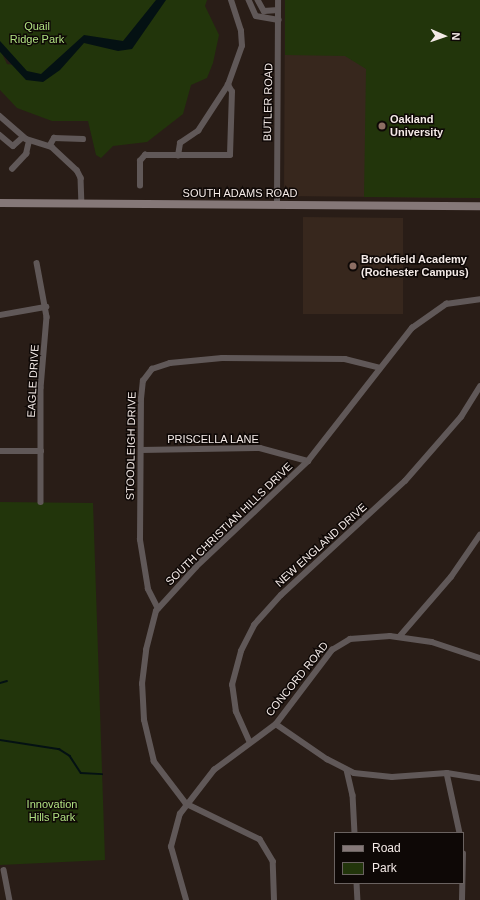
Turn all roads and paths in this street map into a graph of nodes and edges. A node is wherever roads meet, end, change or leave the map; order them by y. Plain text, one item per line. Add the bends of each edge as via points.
1 (231, 0) edge
2 (249, 0) edge
3 (258, 0) edge
4 (278, 0) edge
5 (278, 10) junction
6 (278, 20) junction
7 (228, 85) junction
8 (0, 116) edge
9 (0, 135) edge
10 (22, 137) junction
11 (83, 139) dead end
12 (29, 141) junction
13 (50, 145) junction
14 (178, 156) junction
15 (12, 169) dead end
16 (140, 186) dead end
17 (0, 203) edge
18 (82, 203) junction
19 (277, 203) junction
20 (480, 206) edge
21 (37, 263) dead end
22 (480, 299) edge
23 (46, 306) junction
24 (0, 315) edge
25 (380, 368) junction
26 (480, 386) edge
27 (140, 450) junction
28 (0, 451) edge
29 (41, 451) junction
30 (308, 461) junction
31 (41, 502) dead end
32 (480, 535) edge
33 (158, 609) junction
34 (400, 636) junction
35 (480, 658) edge
36 (276, 724) junction
37 (249, 741) junction
38 (347, 770) junction
39 (448, 773) junction
40 (480, 778) edge
41 (186, 804) junction
42 (356, 832) edge
43 (460, 832) edge
44 (4, 870) dead end
45 (357, 884) edge
46 (462, 884) edge
47 (10, 900) edge
48 (186, 900) edge
49 (274, 900) edge
50 (358, 900) edge
51 (462, 900) edge

1 - 7 street via 243,38
2 - 6 street via 256,16
3 - 5 street via 264,11
4 - 5 street, BUTLER ROAD
5 - 6 street, BUTLER ROAD
6 - 19 street, BUTLER ROAD
7 - 14 street via 198,131 180,143
7 - 14 street via 232,92 230,155
8 - 10 street
9 - 10 street via 13,146
10 - 12 street
11 - 13 street via 54,138
12 - 13 street
12 - 15 street via 26,154
13 - 18 street via 79,173
14 - 16 street via 142,157
17 - 18 main road, SOUTH ADAMS ROAD
18 - 19 main road, SOUTH ADAMS ROAD
19 - 20 main road, SOUTH ADAMS ROAD
21 - 23 street, EAGLE DRIVE
22 - 25 street, SOUTH CHRISTIAN HILLS DRIVE via 434,309 412,328
23 - 24 street
23 - 29 street, EAGLE DRIVE
25 - 27 street, STOODLEIGH DRIVE via 321,358 222,358 160,365 143,381
25 - 30 street, SOUTH CHRISTIAN HILLS DRIVE
26 - 37 street, NEW ENGLAND DRIVE via 461,417 404,482 281,595 254,625 241,651 232,685 236,712
27 - 30 street, PRISCELLA LANE via 260,448
27 - 33 street, STOODLEIGH DRIVE via 140,540 148,589
28 - 29 street
29 - 31 street, EAGLE DRIVE
30 - 33 street, SOUTH CHRISTIAN HILLS DRIVE via 196,567
32 - 34 street via 451,577
33 - 41 street, SOUTH CHRISTIAN HILLS DRIVE via 143,668 144,720 154,762
34 - 35 street, CONCORD ROAD via 440,644
34 - 36 street, CONCORD ROAD via 350,639 332,650
36 - 37 street, CONCORD ROAD
36 - 38 street
37 - 41 street, CONCORD ROAD via 214,770
38 - 39 street via 392,777
38 - 42 street via 353,795
39 - 40 street
39 - 43 street
41 - 48 street, CONCORD ROAD via 175,825 170,847
41 - 49 street, SOUTH CHRISTIAN HILLS DRIVE via 260,840 273,862
44 - 47 street
45 - 50 street
46 - 51 street

